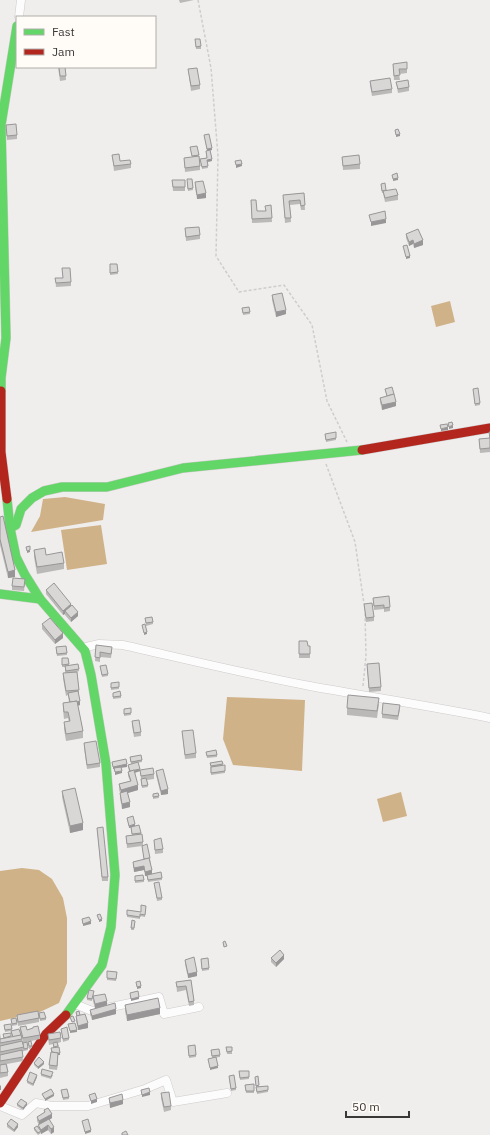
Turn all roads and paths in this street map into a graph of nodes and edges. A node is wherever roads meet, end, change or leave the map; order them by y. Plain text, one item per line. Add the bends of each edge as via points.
1 (21, 0) edge
2 (198, 0) edge
3 (19, 16) edge
4 (16, 32) edge
5 (490, 428) edge
6 (352, 452) junction
7 (322, 455) junction
8 (10, 528) junction
9 (0, 594) edge
10 (40, 599) junction
11 (364, 605) edge
12 (364, 612) edge
13 (82, 648) junction
14 (363, 696) junction
15 (490, 718) edge
16 (75, 1004) junction
17 (199, 1007) dead end
18 (227, 1093) dead end
19 (0, 1103) edge
20 (0, 1106) edge

1 - 3 street
2 - 6 path via 211,68 218,156 216,256 239,292 284,285 312,325 327,401
4 - 8 street via 1,125 6,338 1,378 1,452
5 - 6 street
6 - 7 street
7 - 8 street via 183,468 107,487 62,487 44,491 21,509 16,524
7 - 11 path via 355,542
8 - 10 street via 16,557
9 - 10 street
10 - 13 street
12 - 14 path via 366,656
13 - 14 street via 99,644 122,645
13 - 16 street via 91,675 106,764 115,874 111,928 102,965
14 - 15 street
16 - 17 street via 92,1010 159,997 164,1014
16 - 19 street via 46,1034
18 - 20 street via 172,1102 166,1080 88,1106 52,1106 36,1103 22,1115

